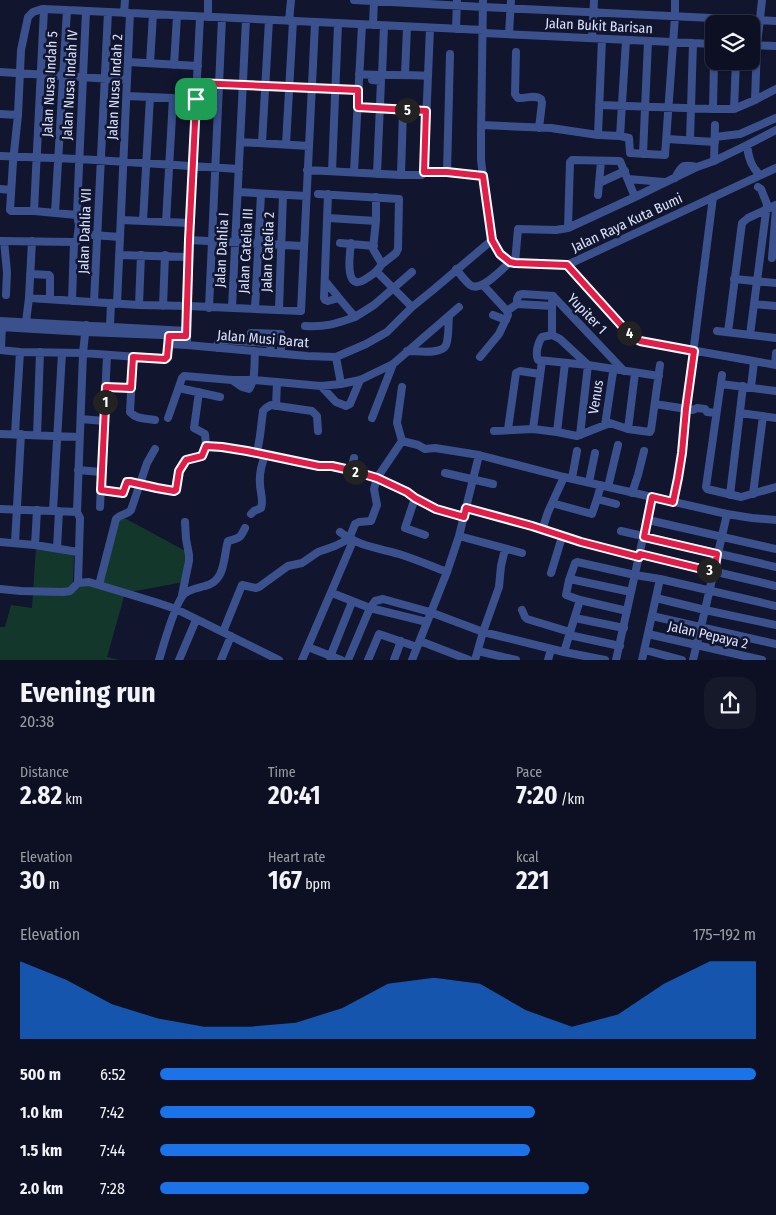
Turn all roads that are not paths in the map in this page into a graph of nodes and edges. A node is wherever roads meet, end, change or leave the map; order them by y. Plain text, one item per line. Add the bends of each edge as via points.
1 (42, 0) edge
2 (125, 0) edge
3 (208, 0) edge
4 (290, 0) edge
5 (354, 0) edge
6 (374, 0) edge
7 (511, 0) edge
8 (594, 0) edge
9 (675, 0) edge
10 (762, 0) edge
11 (457, 3) edge
12 (483, 4) edge
13 (43, 9) junction
14 (510, 9) junction
15 (67, 10) junction
16 (86, 12) junction
17 (108, 12) junction
18 (593, 12) junction
19 (127, 13) junction
20 (153, 14) junction
21 (760, 15) edge
22 (177, 16) junction
23 (675, 16) junction
24 (200, 17) junction
25 (208, 17) junction
26 (705, 17) edge
27 (222, 18) junction
28 (246, 19) junction
29 (269, 20) junction
30 (760, 20) edge
31 (291, 21) junction
32 (776, 21) edge
33 (315, 23) junction
34 (338, 24) junction
35 (362, 25) junction
36 (372, 25) junction
37 (384, 26) junction
38 (407, 26) junction
39 (430, 28) junction
40 (456, 29) junction
41 (483, 31) junction
42 (509, 34) junction
43 (592, 38) junction
44 (602, 39) junction
45 (626, 40) junction
46 (648, 41) junction
47 (673, 41) junction
48 (693, 43) junction
49 (705, 44) edge
50 (760, 45) edge
51 (776, 46) edge
52 (516, 52) dead end
53 (450, 54) dead end
54 (128, 62) junction
55 (150, 63) junction
56 (174, 65) junction
57 (198, 66) junction
58 (714, 70) edge
59 (736, 70) edge
60 (754, 70) edge
61 (0, 72) edge
62 (19, 73) junction
63 (359, 74) junction
64 (405, 74) junction
65 (42, 75) junction
66 (372, 75) junction
67 (63, 76) junction
68 (382, 76) junction
69 (428, 76) junction
70 (83, 78) junction
71 (105, 79) junction
72 (128, 80) junction
73 (197, 83) junction
74 (220, 84) junction
75 (243, 85) junction
76 (265, 86) junction
77 (289, 87) junction
78 (312, 88) junction
79 (336, 89) junction
80 (776, 89) edge
81 (358, 90) junction
82 (127, 96) junction
83 (150, 97) junction
84 (173, 98) junction
85 (196, 99) junction
86 (755, 100) junction
87 (599, 105) junction
88 (622, 106) junction
89 (645, 106) junction
90 (358, 107) junction
91 (669, 107) junction
92 (381, 108) junction
93 (690, 108) junction
94 (713, 109) junction
95 (734, 109) junction
96 (403, 110) junction
97 (426, 111) junction
98 (0, 114) edge
99 (18, 115) junction
100 (776, 118) edge
101 (715, 124) dead end
102 (481, 125) junction
103 (539, 128) junction
104 (776, 130) edge
105 (598, 135) junction
106 (620, 136) junction
107 (715, 139) junction
108 (667, 140) junction
109 (690, 140) junction
110 (240, 142) junction
111 (262, 143) junction
112 (286, 144) junction
113 (309, 146) junction
114 (747, 148) junction
115 (630, 153) junction
116 (643, 154) junction
117 (0, 156) edge
118 (14, 157) junction
119 (37, 158) junction
120 (59, 158) junction
121 (79, 159) junction
122 (101, 161) junction
123 (601, 161) junction
124 (714, 161) junction
125 (124, 162) junction
126 (620, 162) junction
127 (146, 164) junction
128 (169, 165) junction
129 (193, 166) junction
130 (216, 168) junction
131 (776, 168) edge
132 (239, 169) junction
133 (307, 170) junction
134 (332, 171) junction
135 (354, 172) junction
136 (424, 172) junction
137 (447, 172) junction
138 (378, 174) junction
139 (757, 174) junction
140 (401, 175) junction
141 (627, 175) junction
142 (483, 176) junction
143 (665, 182) junction
144 (599, 183) junction
145 (0, 190) edge
146 (11, 190) junction
147 (238, 192) junction
148 (261, 194) junction
149 (318, 194) dead end
150 (328, 194) junction
151 (598, 194) dead end
152 (283, 195) junction
153 (306, 196) junction
154 (376, 197) junction
155 (636, 197) junction
156 (713, 197) junction
157 (776, 205) edge
158 (776, 209) edge
159 (766, 210) junction
160 (34, 212) junction
161 (55, 213) junction
162 (77, 215) junction
163 (328, 218) junction
164 (121, 220) junction
165 (143, 221) junction
166 (166, 222) junction
167 (376, 222) junction
168 (190, 223) junction
169 (568, 228) junction
170 (78, 234) junction
171 (97, 236) junction
172 (120, 237) junction
173 (189, 240) junction
174 (492, 240) junction
175 (2, 241) edge
176 (32, 241) junction
177 (212, 241) junction
178 (74, 242) junction
179 (235, 242) junction
180 (340, 243) dead end
181 (351, 243) junction
182 (258, 244) junction
183 (280, 245) junction
184 (303, 246) junction
185 (374, 246) junction
186 (119, 255) junction
187 (141, 255) junction
188 (165, 256) junction
189 (188, 257) junction
190 (760, 258) junction
191 (774, 259) edge
192 (513, 263) junction
193 (382, 264) junction
194 (567, 265) junction
195 (456, 270) junction
196 (377, 272) junction
197 (412, 272) dead end
198 (30, 274) junction
199 (734, 279) junction
200 (326, 282) junction
201 (757, 282) junction
202 (776, 283) edge
203 (483, 285) junction
204 (393, 288) junction
205 (6, 295) dead end
206 (552, 296) junction
207 (29, 298) junction
208 (339, 298) junction
209 (50, 299) junction
210 (72, 301) junction
211 (94, 302) junction
212 (114, 304) junction
213 (517, 304) junction
214 (754, 304) junction
215 (139, 305) junction
216 (163, 306) junction
217 (188, 306) junction
218 (552, 306) junction
219 (776, 306) edge
220 (412, 307) junction
221 (459, 307) dead end
222 (209, 308) junction
223 (232, 308) junction
224 (256, 309) junction
225 (279, 310) junction
226 (507, 311) junction
227 (493, 315) dead end
228 (449, 316) junction
229 (355, 317) junction
230 (506, 320) junction
231 (26, 322) junction
232 (1, 324) edge
233 (110, 326) junction
234 (305, 326) dead end
235 (86, 329) junction
236 (717, 331) dead end
237 (728, 332) junction
238 (251, 333) dead end
239 (186, 334) junction
240 (552, 335) junction
241 (750, 335) junction
242 (776, 338) edge
243 (169, 340) junction
244 (187, 345) junction
245 (217, 348) junction
246 (0, 350) edge
247 (255, 351) junction
248 (407, 351) junction
249 (694, 351) junction
250 (20, 352) junction
251 (40, 352) junction
252 (271, 352) junction
253 (62, 353) junction
254 (83, 353) junction
255 (281, 353) junction
256 (776, 353) edge
257 (107, 355) junction
258 (133, 357) junction
259 (336, 357) junction
260 (480, 357) dead end
261 (542, 361) junction
262 (754, 362) junction
263 (565, 363) junction
264 (393, 364) junction
265 (588, 365) junction
266 (660, 365) dead end
267 (776, 365) edge
268 (612, 371) junction
269 (624, 371) junction
270 (635, 373) junction
271 (540, 374) junction
272 (722, 375) dead end
273 (659, 376) junction
274 (253, 380) junction
275 (360, 380) junction
276 (277, 382) junction
277 (341, 384) junction
278 (721, 384) junction
279 (321, 386) junction
280 (106, 387) junction
281 (402, 387) dead end
282 (747, 387) junction
283 (131, 388) junction
284 (179, 388) junction
285 (776, 391) edge
286 (199, 392) junction
287 (220, 397) dead end
288 (655, 404) junction
289 (276, 406) junction
290 (689, 409) junction
291 (716, 413) junction
292 (740, 413) junction
293 (763, 416) junction
294 (168, 418) dead end
295 (372, 418) dead end
296 (776, 418) edge
297 (81, 419) junction
298 (104, 420) junction
299 (155, 420) dead end
300 (605, 425) junction
301 (508, 429) junction
302 (533, 429) junction
303 (628, 429) junction
304 (494, 430) dead end
305 (318, 431) dead end
306 (557, 432) junction
307 (0, 434) edge
308 (18, 434) junction
309 (37, 435) junction
310 (580, 435) junction
311 (58, 436) junction
312 (80, 437) junction
313 (402, 441) junction
314 (618, 445) dead end
315 (206, 446) junction
316 (155, 449) dead end
317 (577, 451) dead end
318 (644, 451) dead end
319 (257, 453) junction
320 (595, 453) dead end
321 (265, 455) junction
322 (479, 456) junction
323 (354, 458) dead end
324 (78, 470) junction
325 (351, 470) junction
326 (101, 472) junction
327 (445, 473) dead end
328 (377, 478) junction
329 (568, 478) junction
330 (473, 480) junction
331 (589, 482) junction
332 (493, 484) dead end
333 (140, 485) junction
334 (604, 486) junction
335 (776, 487) edge
336 (101, 490) junction
337 (632, 493) junction
338 (753, 494) junction
339 (730, 495) junction
340 (652, 497) junction
341 (415, 498) junction
342 (597, 499) junction
343 (673, 502) junction
344 (552, 503) junction
345 (616, 504) dead end
346 (100, 507) dead end
347 (466, 508) junction
348 (0, 509) edge
349 (17, 509) junction
350 (37, 510) junction
351 (56, 511) junction
352 (78, 512) junction
353 (251, 514) dead end
354 (727, 514) junction
355 (464, 517) junction
356 (648, 520) junction
357 (776, 520) edge
358 (185, 522) dead end
359 (245, 528) dead end
360 (542, 530) junction
361 (621, 531) dead end
362 (340, 532) dead end
363 (425, 535) dead end
364 (459, 536) junction
365 (721, 536) junction
366 (562, 537) junction
367 (644, 537) junction
368 (351, 540) junction
369 (0, 542) edge
370 (581, 542) junction
371 (15, 543) junction
372 (35, 545) junction
373 (57, 548) junction
374 (505, 549) junction
375 (776, 549) edge
376 (78, 552) junction
377 (578, 552) dead end
378 (522, 553) dead end
379 (717, 554) junction
380 (640, 556) junction
381 (776, 567) edge
382 (447, 572) junction
383 (714, 572) junction
384 (551, 573) dead end
385 (635, 575) junction
386 (570, 578) junction
387 (660, 579) junction
388 (78, 583) junction
389 (99, 585) junction
390 (776, 586) edge
391 (0, 590) edge
392 (710, 591) junction
393 (631, 592) junction
394 (332, 593) junction
395 (182, 595) junction
396 (656, 598) junction
397 (580, 600) junction
398 (352, 602) junction
399 (776, 606) edge
400 (370, 608) junction
401 (176, 609) junction
402 (522, 610) dead end
403 (706, 610) junction
404 (628, 611) junction
405 (430, 612) junction
406 (652, 616) junction
407 (574, 618) junction
408 (196, 620) junction
409 (426, 622) junction
410 (776, 625) edge
411 (701, 627) junction
412 (624, 628) junction
413 (222, 632) junction
414 (483, 632) junction
415 (569, 634) junction
416 (648, 634) junction
417 (231, 636) junction
418 (401, 641) junction
419 (418, 644) junction
420 (776, 644) edge
421 (697, 645) junction
422 (620, 646) junction
423 (308, 647) junction
424 (551, 649) junction
425 (644, 650) junction
426 (478, 651) junction
427 (564, 652) junction
428 (330, 657) junction
429 (159, 660) edge
430 (179, 660) edge
431 (221, 660) edge
432 (280, 660) edge
433 (302, 660) edge
434 (340, 660) edge
435 (348, 660) edge
436 (368, 660) edge
437 (394, 660) edge
438 (413, 660) edge
439 (468, 660) edge
440 (475, 660) edge
441 (516, 660) edge
442 (548, 660) edge
443 (605, 660) edge
444 (616, 660) edge
445 (642, 660) edge
446 (682, 660) edge
447 (693, 660) edge
448 (762, 660) edge

1 - 13 street
2 - 19 street, Jalan Nusa Indah 2
3 - 25 street
4 - 31 street
5 - 6 street
6 - 11 street
6 - 36 street
7 - 14 street
8 - 18 street
9 - 23 street
10 - 21 street
11 - 12 street
11 - 40 street
12 - 14 street
12 - 41 street
13 - 15 street, Jalan Bukit Barisan
13 - 62 street via 28,17
13 - 65 street
14 - 18 street
14 - 42 street
15 - 16 street, Jalan Bukit Barisan
15 - 67 street, Jalan Nusa Indah 5
16 - 17 street, Jalan Bukit Barisan
16 - 70 street, Jalan Nusa Indah IV
17 - 19 street, Jalan Bukit Barisan
17 - 71 street, Jalan Dahlia VII
18 - 23 street
18 - 43 street
19 - 20 street, Jalan Bukit Barisan
19 - 54 street, Jalan Nusa Indah 2
20 - 22 street, Jalan Bukit Barisan
20 - 55 street
22 - 24 street, Jalan Bukit Barisan
22 - 56 street
23 - 26 street
23 - 47 street
24 - 25 street, Jalan Bukit Barisan
24 - 57 street
25 - 27 street, Jalan Bukit Barisan
27 - 28 street, Jalan Bukit Barisan
27 - 74 street
28 - 29 street, Jalan Bukit Barisan
28 - 75 street, Jalan Dahlia I
29 - 31 street, Jalan Bukit Barisan
29 - 76 street
30 - 32 street
31 - 33 street, Jalan Bukit Barisan
31 - 77 street
33 - 34 street, Jalan Bukit Barisan
33 - 78 street
34 - 35 street, Jalan Bukit Barisan
34 - 79 street
35 - 36 street, Jalan Bukit Barisan
35 - 63 street
36 - 37 street, Jalan Bukit Barisan
37 - 38 street, Jalan Bukit Barisan
37 - 68 street
38 - 39 street, Jalan Bukit Barisan
38 - 64 street
39 - 40 street, Jalan Bukit Barisan
39 - 69 street
40 - 41 street, Jalan Bukit Barisan
41 - 42 street, Jalan Bukit Barisan
41 - 102 street
42 - 43 street, Jalan Bukit Barisan
43 - 44 street, Jalan Bukit Barisan
44 - 45 street, Jalan Bukit Barisan
44 - 87 street
45 - 46 street, Jalan Bukit Barisan
45 - 88 street
46 - 47 street, Jalan Bukit Barisan
46 - 89 street
47 - 48 street, Jalan Bukit Barisan
47 - 91 street
48 - 49 street, Jalan Bukit Barisan
48 - 93 street
50 - 51 street
52 - 103 street via 515,94 518,98 541,99
53 - 137 street
54 - 55 street
54 - 72 street, Jalan Nusa Indah 2
55 - 56 street
56 - 57 street
57 - 73 street
58 - 94 street
59 - 95 street
60 - 86 street
61 - 62 street
62 - 65 street
62 - 99 street
63 - 66 street
63 - 81 street
64 - 68 street
64 - 69 street
65 - 67 street
65 - 119 street
66 - 68 street
66 - 92 street via 372,80 381,80
67 - 70 street
67 - 120 street, Jalan Nusa Indah 5
69 - 97 street
70 - 71 street
70 - 121 street, Jalan Nusa Indah IV
71 - 72 street
71 - 122 street, Jalan Dahlia VII
72 - 82 street, Jalan Nusa Indah 2
73 - 74 street
73 - 85 street
74 - 75 street
74 - 130 street
75 - 76 street
75 - 110 street, Jalan Dahlia I
76 - 77 street
76 - 111 street
77 - 78 street
77 - 112 street
78 - 79 street
78 - 113 street
79 - 81 street
79 - 134 street
80 - 86 street
81 - 90 street
82 - 83 street
82 - 125 street, Jalan Nusa Indah 2
83 - 84 street
83 - 127 street
84 - 85 street
84 - 128 street
85 - 129 street
86 - 95 street
87 - 88 street
87 - 105 street
88 - 89 street
88 - 106 street
89 - 91 street
89 - 116 street
90 - 92 street
90 - 135 street
91 - 93 street
91 - 108 street
92 - 96 street
92 - 138 street
93 - 94 street
93 - 109 street
94 - 95 street
96 - 97 street
96 - 140 street
97 - 136 street
98 - 99 street
99 - 118 street
100 - 107 street via 740,134
101 - 107 street
102 - 103 street
102 - 142 street
103 - 105 street
104 - 114 street
105 - 106 street
106 - 115 street via 629,138
107 - 109 street
107 - 124 street
108 - 109 street
108 - 116 street via 666,155
110 - 111 street
110 - 132 street, Jalan Dahlia I
111 - 112 street
112 - 113 street
113 - 133 street
114 - 124 street
114 - 139 street
115 - 116 street
115 - 126 street
117 - 118 street
118 - 119 street
118 - 146 street
119 - 120 street
119 - 160 street
120 - 121 street
120 - 161 street, Jalan Nusa Indah 5
121 - 122 street
121 - 162 street, Jalan Nusa Indah IV
122 - 125 street
122 - 171 street, Jalan Dahlia VII
123 - 126 street
123 - 144 street
123 - 169 street via 571,160
124 - 143 street via 697,167 683,165 675,178
125 - 127 street
125 - 164 street, Jalan Nusa Indah 2
126 - 141 street
127 - 128 street
127 - 165 street
128 - 129 street
128 - 166 street
129 - 130 street
129 - 168 street
130 - 132 street
130 - 177 street
131 - 139 street, Jalan Raya Kuta Bumi
132 - 147 street, Jalan Dahlia I
133 - 134 street
133 - 153 street
134 - 135 street
135 - 138 street
136 - 137 street
136 - 140 street via 420,176
137 - 142 street
138 - 140 street
139 - 156 street, Jalan Raya Kuta Bumi
139 - 159 street
141 - 143 street
141 - 144 street
141 - 155 street
142 - 174 street
143 - 155 street
144 - 151 street
145 - 146 street
146 - 160 street via 11,212
147 - 148 street
147 - 179 street, Jalan Dahlia I
148 - 152 street
148 - 182 street, Jalan Catelia III
149 - 150 street
150 - 154 street
150 - 163 street
152 - 153 street
152 - 183 street, Jalan Catelia 2
153 - 184 street
154 - 167 street
154 - 193 street via 400,201 398,249
155 - 169 street
156 - 194 street, Jalan Raya Kuta Bumi
156 - 249 street
157 - 159 street
158 - 191 street
159 - 190 street
159 - 199 street via 742,223
160 - 161 street
161 - 162 street
162 - 170 street, Jalan Nusa Indah IV
163 - 167 street
163 - 200 street
164 - 165 street
164 - 172 street, Jalan Nusa Indah 2
165 - 166 street
166 - 168 street
167 - 185 street
168 - 173 street
169 - 192 street via 518,229
170 - 171 street
170 - 178 street
171 - 172 street
171 - 211 street, Jalan Dahlia VII
172 - 186 street, Jalan Nusa Indah 2
173 - 177 street
173 - 189 street
174 - 192 street via 500,254
174 - 195 street, Jalan Musi Barat
175 - 176 street
175 - 205 street
176 - 178 street
176 - 198 street
177 - 179 street
177 - 222 street
178 - 210 street
179 - 182 street
179 - 223 street, Jalan Dahlia I
180 - 181 street
181 - 185 street
181 - 196 street via 352,279 360,282
182 - 183 street
182 - 224 street, Jalan Catelia III
183 - 184 street
183 - 225 street, Jalan Catelia 2
184 - 225 street via 301,311
185 - 193 street
186 - 187 street
186 - 212 street, Jalan Nusa Indah 2
187 - 188 street
187 - 215 street
188 - 189 street
188 - 216 street
189 - 217 street
190 - 191 street
190 - 201 street
192 - 194 street, Jalan Raya Kuta Bumi
192 - 203 street
193 - 196 street
194 - 249 street via 631,336 640,341
195 - 203 street via 471,286
195 - 220 street, Jalan Musi Barat
196 - 204 street
197 - 204 street
198 - 207 street
198 - 209 street via 50,276
199 - 201 street
199 - 237 street
200 - 208 street
200 - 208 street via 325,300
201 - 202 street
201 - 214 street
203 - 226 street
204 - 220 street
204 - 229 street
206 - 213 street via 523,294 519,295
206 - 218 street
206 - 269 street, Yupiter 1
207 - 209 street
207 - 231 street
208 - 229 street
209 - 210 street
210 - 211 street
211 - 212 street
212 - 215 street
212 - 233 street, Jalan Nusa Indah 2
213 - 218 street
213 - 226 street
214 - 219 street
214 - 241 street
215 - 216 street
216 - 217 street
217 - 222 street
217 - 239 street
218 - 240 street
220 - 259 street, Jalan Musi Barat via 387,332
221 - 228 street
222 - 223 street
223 - 224 street
224 - 225 street
226 - 230 street
227 - 230 street
228 - 248 street
228 - 248 street via 447,345 443,350
229 - 234 street via 322,327
230 - 260 street
231 - 232 street
231 - 235 street
232 - 235 street
232 - 246 street
233 - 235 street
233 - 239 street
235 - 243 street
235 - 254 street
236 - 237 street
237 - 241 street
238 - 255 street via 281,334
239 - 243 street
239 - 244 street
240 - 261 street via 540,340 537,358
240 - 265 street
241 - 242 street
243 - 244 street, Jalan Musi Barat
243 - 258 street via 165,359
244 - 245 street, Jalan Musi Barat
245 - 247 street, Jalan Musi Barat
245 - 252 street via 221,340 268,343
246 - 250 street
247 - 252 street, Jalan Musi Barat
247 - 274 street
248 - 264 street
249 - 262 street
249 - 290 street
250 - 251 street
250 - 308 street
251 - 253 street
251 - 309 street
252 - 255 street, Jalan Musi Barat
253 - 254 street
253 - 311 street
254 - 257 street
254 - 297 street
255 - 259 street, Jalan Musi Barat
256 - 267 street
257 - 258 street
257 - 280 street
258 - 283 street
259 - 277 street
261 - 263 street
261 - 271 street
262 - 267 street
262 - 282 street
263 - 265 street
263 - 306 street
264 - 275 street
264 - 295 street
265 - 268 street
265 - 310 street
266 - 273 street
268 - 269 street
268 - 300 street, Venus
269 - 270 street
270 - 273 street
270 - 303 street
271 - 301 street via 516,373
271 - 302 street
272 - 278 street
273 - 288 street
274 - 276 street
274 - 284 street via 250,389 232,380 184,376
275 - 277 street
275 - 279 street via 350,404 346,406 336,402
276 - 279 street
276 - 289 street
277 - 279 street
278 - 282 street
278 - 291 street
280 - 283 street
280 - 298 street
281 - 313 street via 397,423
282 - 285 street
282 - 292 street
283 - 299 street via 131,414
284 - 286 street
284 - 294 street
286 - 287 street
286 - 315 street via 194,428 204,432
288 - 290 street
288 - 303 street via 650,432
289 - 305 street via 312,411 317,416
289 - 319 street via 271,405 263,411
290 - 291 street via 697,414
290 - 343 street
291 - 339 street via 706,487
292 - 293 street
292 - 339 street
293 - 296 street
293 - 338 street
297 - 298 street
297 - 312 street
298 - 326 street
300 - 303 street via 610,423
300 - 310 street
301 - 302 street
301 - 304 street
302 - 306 street
306 - 310 street
307 - 308 street
308 - 309 street
308 - 349 street
309 - 311 street
311 - 312 street
311 - 351 street
312 - 324 street
313 - 322 street via 425,449
313 - 328 street
314 - 334 street
315 - 319 street
315 - 333 street via 202,456 187,459 182,465 176,490
316 - 333 street
317 - 329 street
318 - 337 street
319 - 321 street
320 - 331 street
321 - 325 street
321 - 353 street via 260,471 263,503
322 - 329 street
322 - 330 street
323 - 325 street
324 - 326 street
324 - 352 street
325 - 328 street
326 - 336 street
327 - 330 street
328 - 341 street
328 - 368 street via 374,489 377,505 372,520 355,524
329 - 331 street
329 - 344 street
330 - 332 street
330 - 347 street
331 - 334 street
333 - 336 street via 128,482 123,493
333 - 389 street via 131,510 116,519
334 - 337 street
334 - 342 street
335 - 338 street
336 - 346 street
337 - 340 street
338 - 339 street
340 - 343 street
340 - 356 street
341 - 355 street via 436,509
341 - 363 street via 405,528
342 - 344 street via 592,514
342 - 345 street
343 - 354 street
344 - 360 street
347 - 355 street
347 - 360 street
348 - 349 street
349 - 350 street
349 - 371 street
350 - 351 street
350 - 372 street
351 - 352 street
351 - 373 street
352 - 376 street
354 - 357 street
354 - 365 street
355 - 364 street
356 - 365 street
356 - 367 street
358 - 395 street via 189,561
359 - 395 street via 237,540 228,541 221,576 216,582
360 - 366 street
361 - 367 street
362 - 368 street
364 - 374 street
364 - 382 street
365 - 375 street
365 - 379 street
366 - 370 street
366 - 384 street
367 - 379 street
367 - 380 street
368 - 382 street via 401,554
368 - 394 street
368 - 413 street via 318,552 302,563 288,566 259,587 242,585
369 - 371 street
370 - 377 street
370 - 380 street
371 - 372 street
372 - 373 street
373 - 376 street
374 - 378 street
374 - 414 street via 499,587
376 - 388 street
379 - 381 street
379 - 383 street
380 - 383 street
380 - 385 street
382 - 405 street
383 - 390 street
383 - 392 street
385 - 386 street via 575,562
385 - 387 street
385 - 393 street
386 - 393 street
386 - 397 street via 566,595
387 - 392 street
387 - 396 street
388 - 389 street
388 - 391 street via 70,591 63,592
389 - 401 street
392 - 399 street
392 - 403 street
393 - 404 street
394 - 398 street
394 - 423 street
395 - 401 street
396 - 403 street
396 - 406 street
397 - 404 street
397 - 407 street
398 - 400 street
398 - 428 street
400 - 405 street via 374,601 383,598
400 - 409 street
400 - 435 street
401 - 408 street
401 - 429 street
402 - 415 street via 527,619
403 - 410 street
403 - 411 street
404 - 412 street
405 - 409 street
405 - 414 street
406 - 411 street
406 - 416 street
407 - 412 street
407 - 415 street
408 - 413 street
408 - 430 street
409 - 419 street
411 - 420 street
411 - 421 street
412 - 422 street
413 - 417 street
414 - 424 street
414 - 426 street
415 - 422 street
415 - 427 street
416 - 421 street, Jalan Pepaya 2
416 - 425 street
417 - 431 street
417 - 432 street
418 - 419 street
418 - 436 street via 379,634
418 - 437 street
419 - 438 street
419 - 439 street
421 - 447 street
421 - 448 street, Jalan Pepaya 2
422 - 444 street
423 - 428 street
423 - 433 street
424 - 427 street
424 - 442 street
425 - 445 street
425 - 446 street
426 - 440 street
426 - 441 street
427 - 443 street
428 - 434 street

